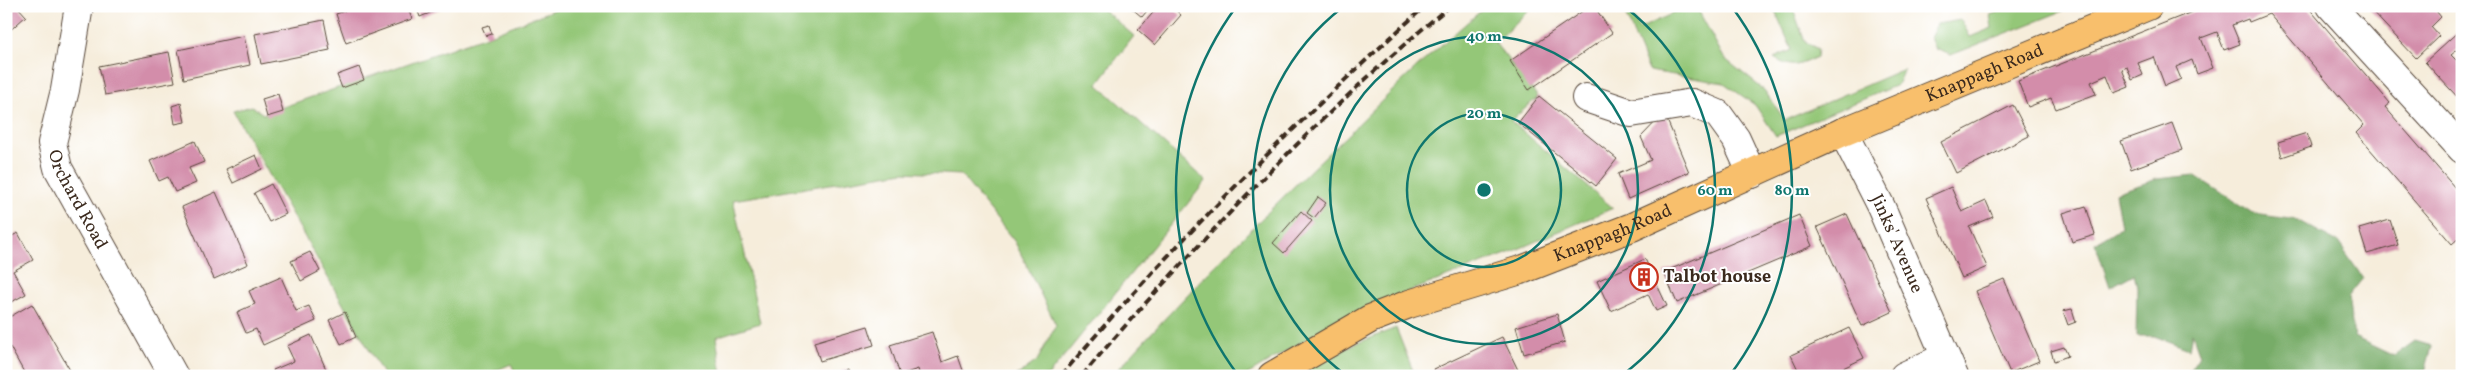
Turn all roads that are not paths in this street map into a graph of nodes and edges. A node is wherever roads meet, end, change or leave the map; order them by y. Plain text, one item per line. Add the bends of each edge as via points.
1 (79, 6) edge
2 (2148, 6) edge
3 (2331, 6) edge
4 (1586, 98) dead end
5 (1843, 132) junction
6 (2462, 149) edge
7 (1752, 174) junction
8 (1949, 366) edge
9 (174, 376) edge
10 (1272, 376) edge
11 (1904, 376) edge

1 - 9 street, Orchard Road via 65,90 52,143 58,168
2 - 5 main road, Knappagh Road
3 - 6 street
4 - 7 street via 1631,114 1692,103 1718,114 1736,139
5 - 7 main road, Knappagh Road
5 - 8 street, Jinks' Avenue via 1881,207
7 - 10 main road, Knappagh Road via 1632,227 1524,269 1370,319
8 - 11 street, Jinks' Avenue

